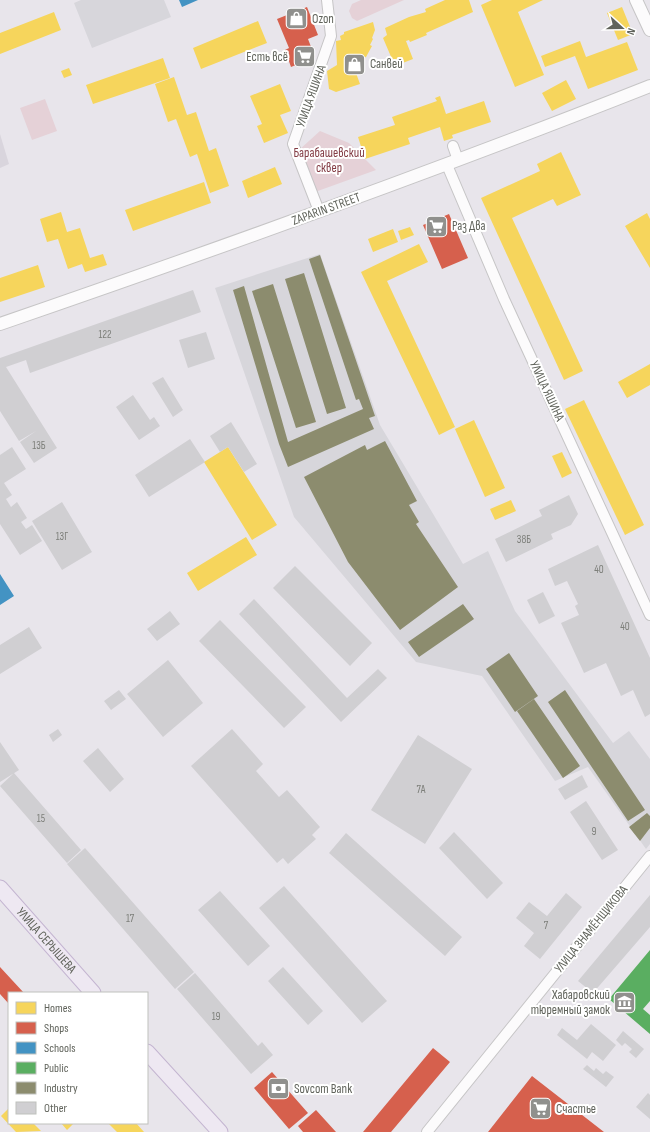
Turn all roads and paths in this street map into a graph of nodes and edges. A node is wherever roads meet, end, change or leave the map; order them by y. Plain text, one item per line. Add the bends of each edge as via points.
1 (326, 0) edge
2 (636, 0) edge
3 (650, 30) edge
4 (650, 86) edge
5 (453, 146) dead end
6 (458, 160) junction
7 (446, 164) junction
8 (319, 211) junction
9 (0, 324) edge
10 (650, 615) edge
11 (650, 856) edge
12 (0, 888) edge
13 (92, 992) edge
14 (148, 1053) edge
15 (220, 1132) edge
16 (427, 1132) edge

1 - 8 street, УЛИЦА ЯШИНА via 331,29 328,48 293,144
2 - 3 street
4 - 6 street, ZAPARIN STREET
5 - 6 street
6 - 7 street, ZAPARIN STREET
7 - 8 street, ZAPARIN STREET
7 - 10 street, УЛИЦА ЯШИНА via 504,299
8 - 9 street, ZAPARIN STREET via 136,278
11 - 16 street, УЛИЦА ЗНАМЁНЩИКОВА
12 - 13 main road, УЛИЦА СЕРЫШЕВА
14 - 15 main road

